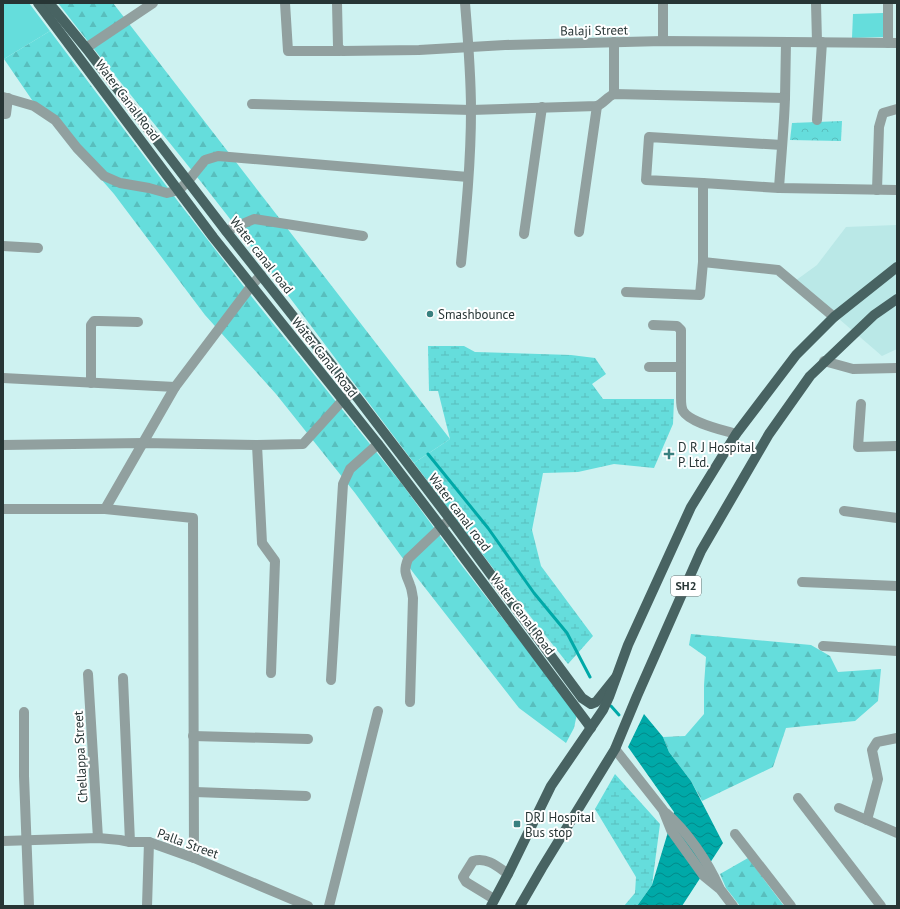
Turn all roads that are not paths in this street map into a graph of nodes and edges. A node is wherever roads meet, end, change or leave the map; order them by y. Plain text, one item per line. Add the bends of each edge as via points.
1 (38, 3) edge
2 (153, 3) edge
3 (285, 3) edge
4 (336, 3) edge
5 (466, 3) edge
6 (663, 3) edge
7 (816, 3) edge
8 (888, 3) edge
9 (53, 4) edge
10 (663, 41) junction
11 (614, 42) junction
12 (786, 42) junction
13 (820, 42) junction
14 (893, 43) edge
15 (469, 47) junction
16 (86, 48) junction
17 (340, 50) junction
18 (614, 94) junction
19 (6, 98) edge
20 (785, 98) junction
21 (252, 104) dead end
22 (597, 106) junction
23 (542, 107) junction
24 (897, 109) edge
25 (471, 110) junction
26 (3, 114) edge
27 (817, 120) dead end
28 (782, 145) junction
29 (468, 177) junction
30 (188, 181) junction
31 (702, 183) junction
32 (779, 188) junction
33 (179, 190) junction
34 (877, 190) junction
35 (897, 190) edge
36 (226, 231) junction
37 (579, 232) dead end
38 (524, 234) dead end
39 (363, 236) dead end
40 (3, 246) edge
41 (38, 248) dead end
42 (703, 262) junction
43 (461, 263) dead end
44 (897, 267) edge
45 (261, 275) junction
46 (252, 285) junction
47 (626, 292) dead end
48 (897, 299) edge
49 (834, 317) junction
50 (138, 322) dead end
51 (653, 325) dead end
52 (824, 362) junction
53 (649, 367) dead end
54 (681, 367) junction
55 (897, 368) edge
56 (3, 378) edge
57 (90, 383) junction
58 (175, 387) junction
59 (353, 392) junction
60 (343, 400) junction
61 (861, 404) dead end
62 (736, 434) junction
63 (143, 443) junction
64 (378, 444) junction
65 (3, 445) edge
66 (257, 445) junction
67 (897, 446) edge
68 (3, 509) edge
69 (105, 509) junction
70 (844, 511) dead end
71 (897, 518) edge
72 (450, 519) junction
73 (441, 526) junction
74 (802, 582) dead end
75 (897, 586) edge
76 (823, 646) dead end
77 (897, 650) edge
78 (271, 673) dead end
79 (88, 674) dead end
80 (616, 677) junction
81 (123, 678) dead end
82 (331, 680) dead end
83 (410, 702) dead end
84 (378, 711) dead end
85 (24, 712) dead end
86 (591, 728) junction
87 (193, 736) junction
88 (897, 738) edge
89 (308, 739) dead end
90 (615, 749) junction
91 (194, 792) junction
92 (306, 796) dead end
93 (798, 798) dead end
94 (839, 808) dead end
95 (867, 820) junction
96 (897, 833) edge
97 (735, 834) dead end
98 (98, 838) junction
99 (3, 841) edge
100 (26, 841) junction
101 (130, 842) junction
102 (149, 842) junction
103 (194, 858) junction
104 (508, 874) junction
105 (492, 903) edge
106 (29, 906) edge
107 (147, 906) edge
108 (308, 906) edge
109 (329, 906) edge
110 (520, 906) edge
111 (733, 906) edge
112 (791, 906) edge
113 (881, 906) edge

1 - 33 main road, Water Canal Road
2 - 16 street
3 - 17 street via 288,51
4 - 17 street
5 - 15 street
6 - 10 street
7 - 13 street
8 - 14 street
9 - 16 main road, Water canal road
10 - 11 street, Balaji Street
10 - 12 street, Balaji Street
11 - 15 street, Balaji Street
11 - 18 street
12 - 13 street, Balaji Street
12 - 20 street
13 - 14 street, Balaji Street
13 - 27 street
15 - 17 street, Balaji Street
15 - 25 street
16 - 30 main road, Water canal road
18 - 20 street
18 - 22 street
19 - 26 street via 6,114
19 - 33 street via 34,106 55,120 104,176 120,184 167,193
20 - 28 street
21 - 25 street
22 - 23 street
22 - 37 street
23 - 25 street
23 - 38 street
24 - 34 street via 883,114 879,126
25 - 29 street
28 - 31 street via 650,137 646,180
28 - 32 street
29 - 30 street via 218,156 205,160
29 - 43 street
30 - 33 street
30 - 36 main road, Water canal road
31 - 32 street
31 - 42 street
32 - 34 street
33 - 46 main road, Water Canal Road
34 - 35 street
36 - 39 street via 254,219
36 - 45 main road, Water canal road
40 - 41 street
42 - 47 street via 700,295
42 - 49 street via 778,270
44 - 49 main road, SH2
45 - 46 street
45 - 59 main road, Water canal road
46 - 58 street
46 - 60 main road, Water Canal Road
48 - 52 main road, SH2 via 874,315
49 - 62 main road, SH2 via 796,355
50 - 57 street via 94,321 91,325
51 - 54 street via 677,326 681,330
52 - 55 street via 853,369
52 - 90 main road, SH2 via 810,376 769,434 701,551
53 - 54 street
54 - 62 street via 683,412 695,420
56 - 57 street
57 - 58 street
58 - 63 street
59 - 60 street
59 - 72 main road, Water canal road
60 - 64 main road, Water Canal Road
60 - 66 street via 303,444
61 - 67 street via 858,447
62 - 80 main road, SH2 via 691,507
63 - 65 street
63 - 66 street
63 - 69 street
64 - 73 main road, Water Canal Road
64 - 82 street via 350,469 343,484
66 - 78 street via 262,543 274,561
68 - 69 street
69 - 87 street via 193,518
70 - 71 street
72 - 73 street
72 - 80 main road, Water canal road via 582,698 591,704 596,702
73 - 83 street via 408,559 405,567 413,598
73 - 86 main road, Water Canal Road
74 - 75 street
76 - 77 street
79 - 98 street, Chellappa Street
80 - 86 main road, SH2 via 603,710
81 - 101 street
84 - 109 street
85 - 100 street
86 - 104 main road, SH2 via 551,786
87 - 89 street
87 - 91 street
88 - 95 street via 877,742 872,750 878,779
90 - 110 main road, SH2
90 - 111 street
91 - 92 street
91 - 103 street
93 - 113 street
94 - 95 street
95 - 96 street
97 - 112 street
98 - 100 street, Palla Street
98 - 101 street, Palla Street
99 - 100 street, Palla Street
100 - 106 street
101 - 102 street, Palla Street
102 - 103 street, Palla Street
102 - 107 street
103 - 108 street, Palla Street
104 - 105 main road, SH2
104 - 105 street via 487,860 480,859 473,861 466,871 463,877 466,882

